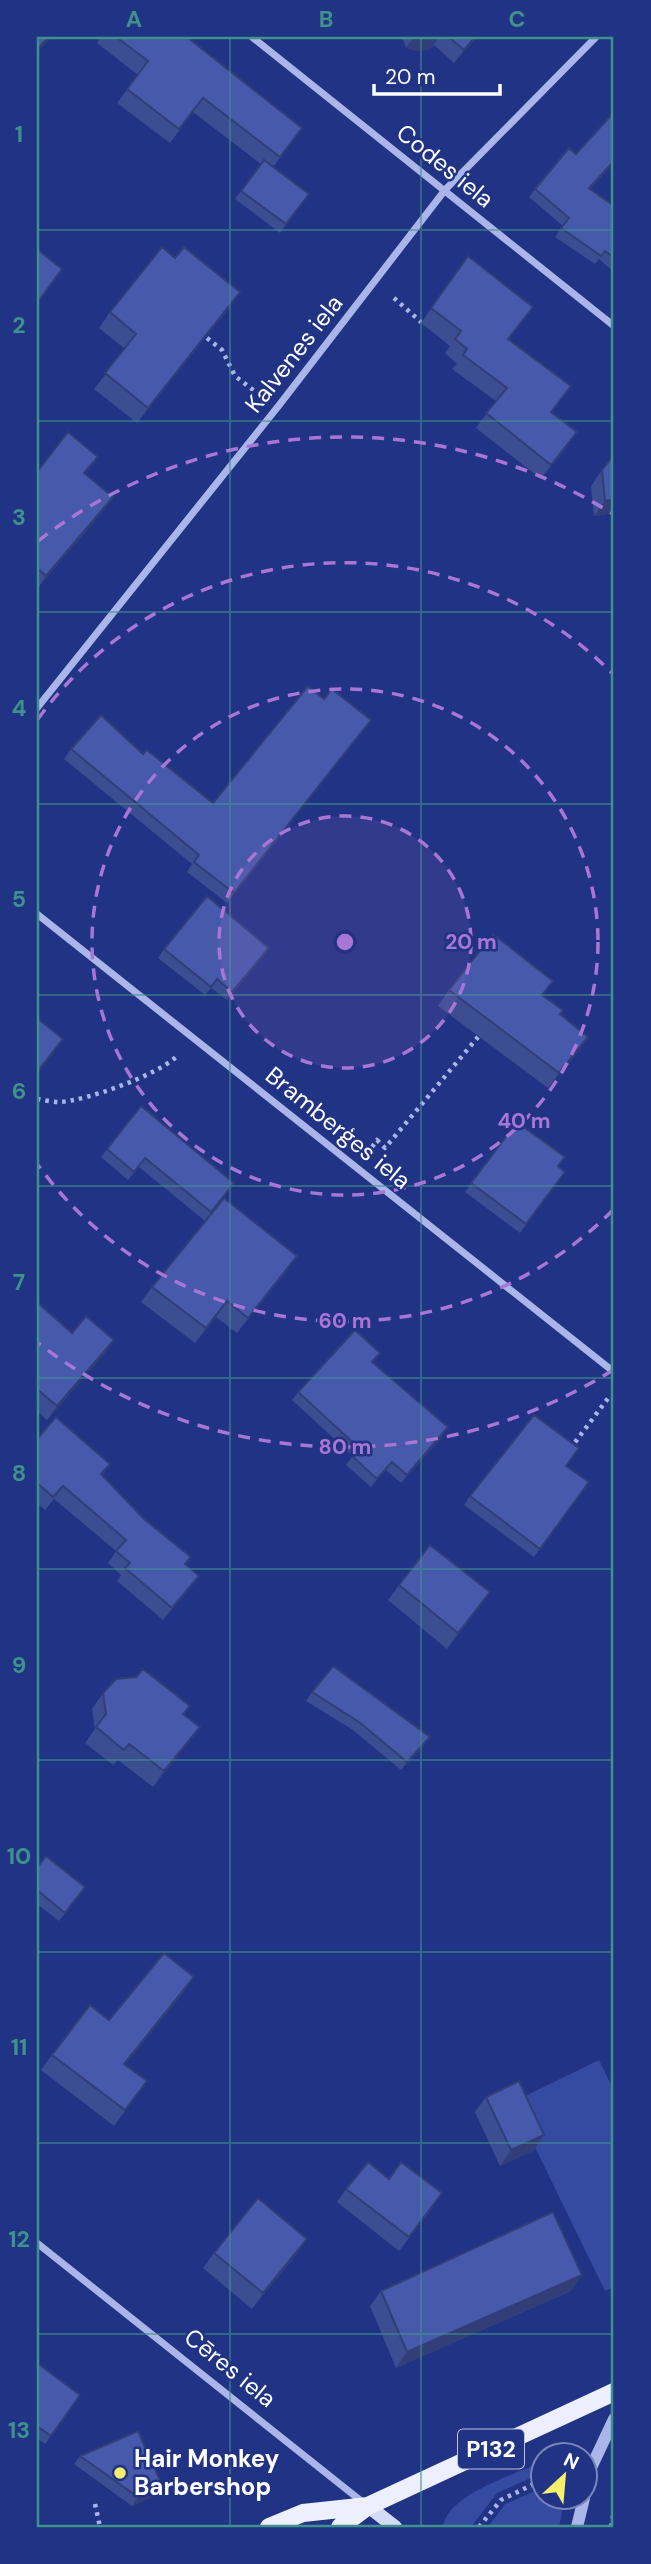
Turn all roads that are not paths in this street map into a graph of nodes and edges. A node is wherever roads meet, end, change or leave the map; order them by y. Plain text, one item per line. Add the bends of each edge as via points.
1 (252, 37) edge
2 (596, 37) edge
3 (445, 190) junction
4 (614, 326) edge
5 (37, 708) edge
6 (37, 914) edge
7 (614, 1372) edge
8 (37, 2243) edge
9 (614, 2392) edge
10 (614, 2418) edge
11 (598, 2453) edge
12 (368, 2506) junction
13 (269, 2527) edge
14 (340, 2527) edge
15 (395, 2527) edge

1 - 3 street, Codes iela
2 - 3 street, Kalvenes iela
3 - 4 street, Codes iela
3 - 5 street, Kalvenes iela
6 - 7 street, Bramberģes iela
8 - 12 street, Cēres iela
9 - 12 main road, P132
10 - 11 street
12 - 13 main road, P132 via 303,2513
12 - 14 main road, P132
12 - 15 main road, Cēres iela

